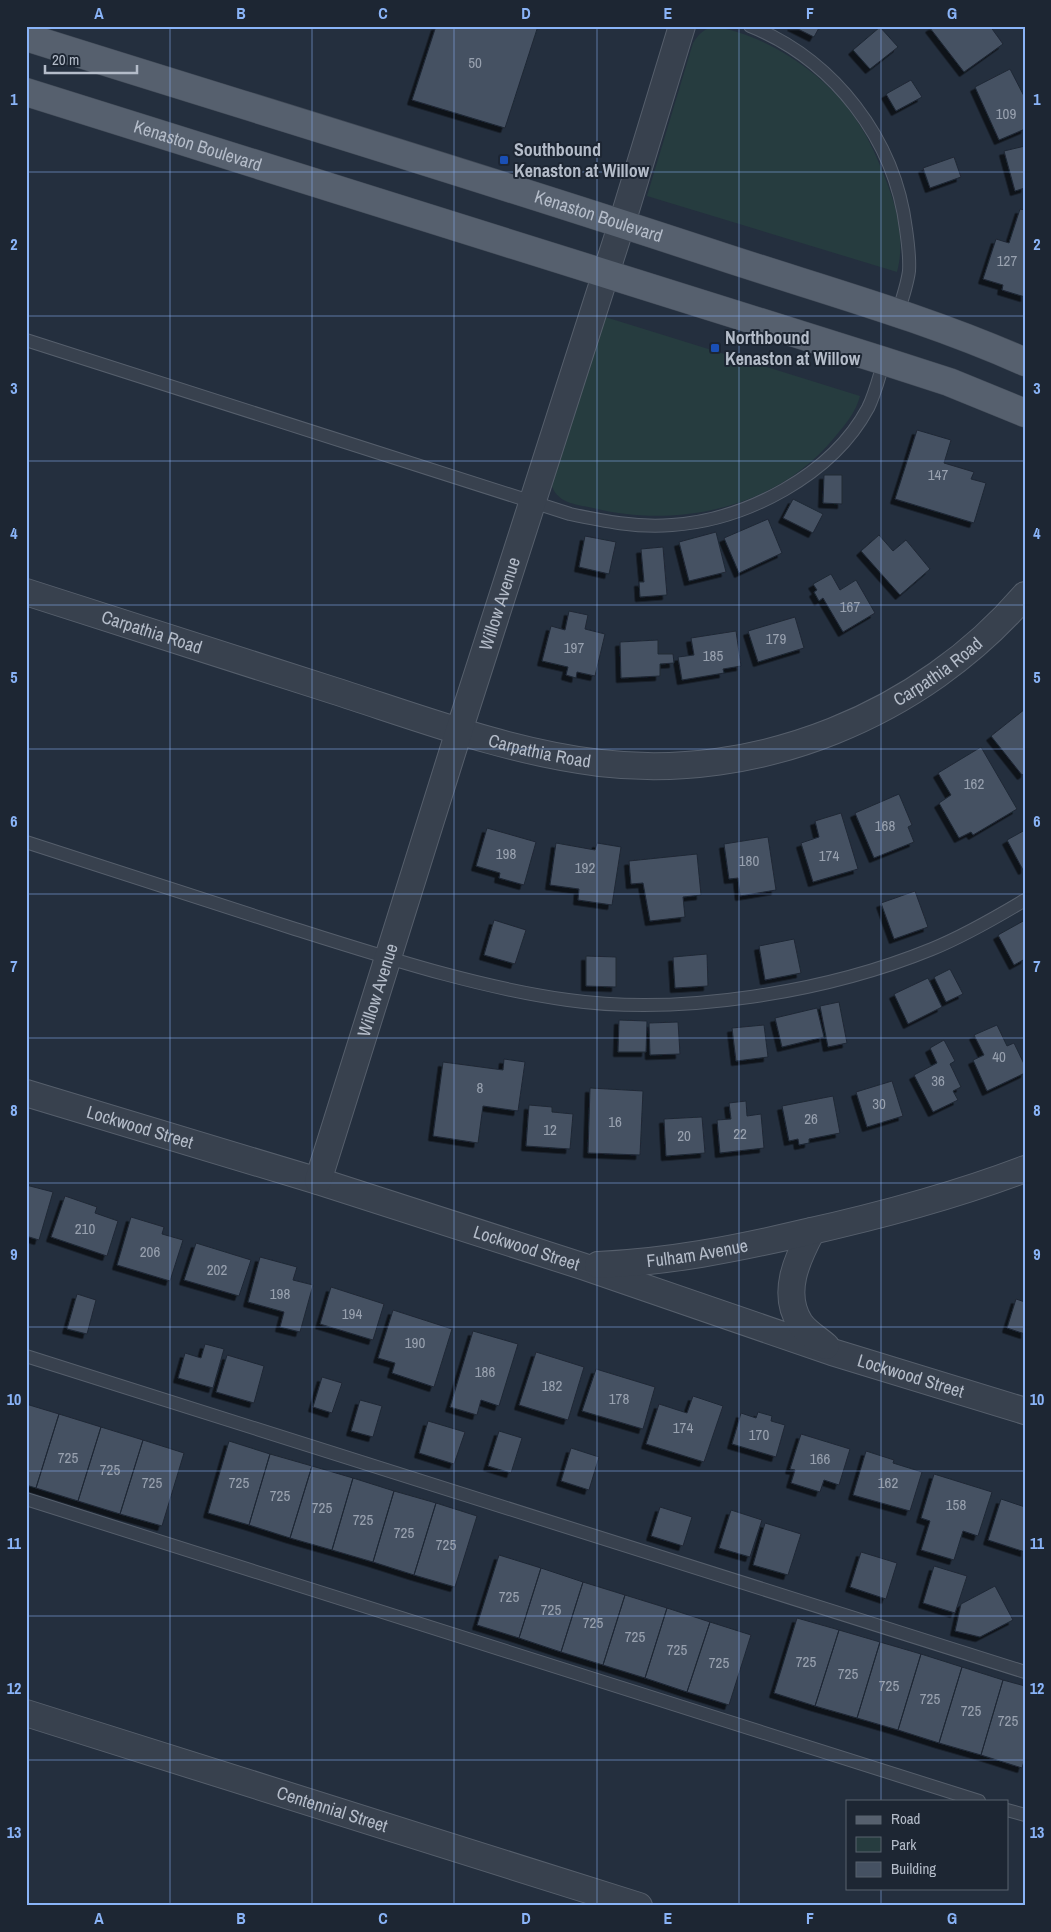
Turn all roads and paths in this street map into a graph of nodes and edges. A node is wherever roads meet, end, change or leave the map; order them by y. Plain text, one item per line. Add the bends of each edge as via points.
1 (682, 26) edge
2 (750, 26) edge
3 (26, 37) edge
4 (26, 92) edge
5 (622, 223) junction
6 (604, 275) junction
7 (897, 315) junction
8 (26, 340) edge
9 (884, 361) junction
10 (1025, 362) edge
11 (1025, 413) edge
12 (533, 503) junction
13 (26, 592) edge
14 (1025, 595) edge
15 (459, 731) junction
16 (26, 842) edge
17 (1025, 900) edge
18 (387, 958) junction
19 (26, 1093) edge
20 (1025, 1169) edge
21 (318, 1181) junction
22 (812, 1232) junction
23 (582, 1266) junction
24 (832, 1352) junction
25 (26, 1356) edge
26 (1025, 1411) edge
27 (26, 1499) edge
28 (1025, 1672) edge
29 (26, 1713) edge
30 (976, 1800) edge
31 (1008, 1810) edge
32 (1025, 1815) edge
33 (639, 1906) edge

1 - 5 street, Willow Avenue
2 - 7 lane via 808,59 848,96 887,158 900,195 908,247 907,282
3 - 5 main road, Kenaston Boulevard
4 - 6 main road, Kenaston Boulevard
5 - 6 street, Willow Avenue
5 - 7 main road, Kenaston Boulevard
6 - 9 main road, Kenaston Boulevard
6 - 12 street, Willow Avenue
7 - 10 main road, Kenaston Boulevard
8 - 12 lane
9 - 11 main road, Kenaston Boulevard via 949,382
9 - 12 lane via 868,408 854,430 802,479 748,508 674,525 651,526 600,521
12 - 15 street, Willow Avenue
13 - 15 street, Carpathia Road
14 - 15 street, Carpathia Road via 994,628 938,674 851,724 787,748 691,765 625,765 549,754
15 - 18 street, Willow Avenue
16 - 18 lane
17 - 18 lane via 934,949 881,968 785,991 701,1002 645,1004 570,1000 504,989
18 - 21 street, Willow Avenue
19 - 21 street, Lockwood Street
20 - 22 street, Fulham Avenue via 937,1200
21 - 23 street, Lockwood Street
22 - 23 street, Fulham Avenue via 676,1259
22 - 24 street via 798,1257 792,1298 801,1324
23 - 24 street, Lockwood Street
24 - 26 street, Lockwood Street
25 - 28 lane
27 - 30 lane
29 - 33 street, Centennial Street
31 - 32 lane

